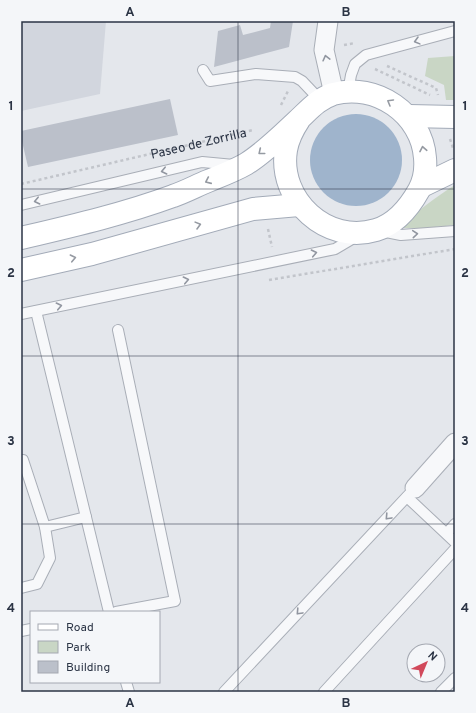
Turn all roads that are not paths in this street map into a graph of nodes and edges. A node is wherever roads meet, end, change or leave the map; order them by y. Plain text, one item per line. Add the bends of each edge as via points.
1 (328, 21) edge
2 (455, 31) edge
3 (203, 70) dead end
4 (334, 95) junction
5 (408, 116) junction
6 (455, 117) edge
7 (299, 120) junction
8 (244, 165) junction
9 (455, 170) edge
10 (422, 186) junction
11 (21, 205) edge
12 (300, 205) junction
13 (370, 231) junction
14 (455, 231) edge
15 (21, 238) edge
16 (21, 270) edge
17 (36, 311) junction
18 (21, 314) edge
19 (118, 330) dead end
20 (455, 443) edge
21 (21, 460) edge
22 (411, 493) junction
23 (86, 517) junction
24 (455, 524) edge
25 (45, 527) junction
26 (447, 533) junction
27 (455, 542) edge
28 (455, 550) edge
29 (21, 588) edge
30 (109, 611) edge
31 (121, 611) edge
32 (455, 678) edge
33 (224, 692) edge
34 (324, 692) edge
35 (441, 692) edge

4 -> 1 street via 324,50
2 -> 4 lane via 366,55 355,64 351,75
3 - 4 lane via 210,81 256,74 294,76
5 -> 4 main road via 390,101 368,93
4 - 7 main road, Paseo de Zorrilla via 310,108
5 - 6 main road
10 -> 5 main road via 425,168 424,149 419,132
7 -> 8 main road, Paseo de Zorrilla via 262,153
7 - 12 main road, Paseo de Zorrilla via 290,134 285,170 290,188
8 -> 11 lane, Paseo de Zorrilla via 202,162
8 -> 15 main road, Paseo de Zorrilla via 174,196
9 - 10 main road
10 - 13 main road via 411,206 394,221
12 - 13 main road, Paseo de Zorrilla via 313,218 330,228 348,232
16 -> 12 main road via 92,254 253,209
13 -> 14 lane via 401,235
17 -> 13 lane via 335,249
17 - 18 lane
17 - 23 lane
19 - 31 lane via 175,601
20 - 22 street
21 - 25 lane
22 - 26 lane
22 -> 33 lane
23 - 25 lane
23 - 30 lane
24 - 26 lane
25 - 29 lane via 50,558 38,584
26 - 27 lane
28 - 34 lane
32 - 35 lane

